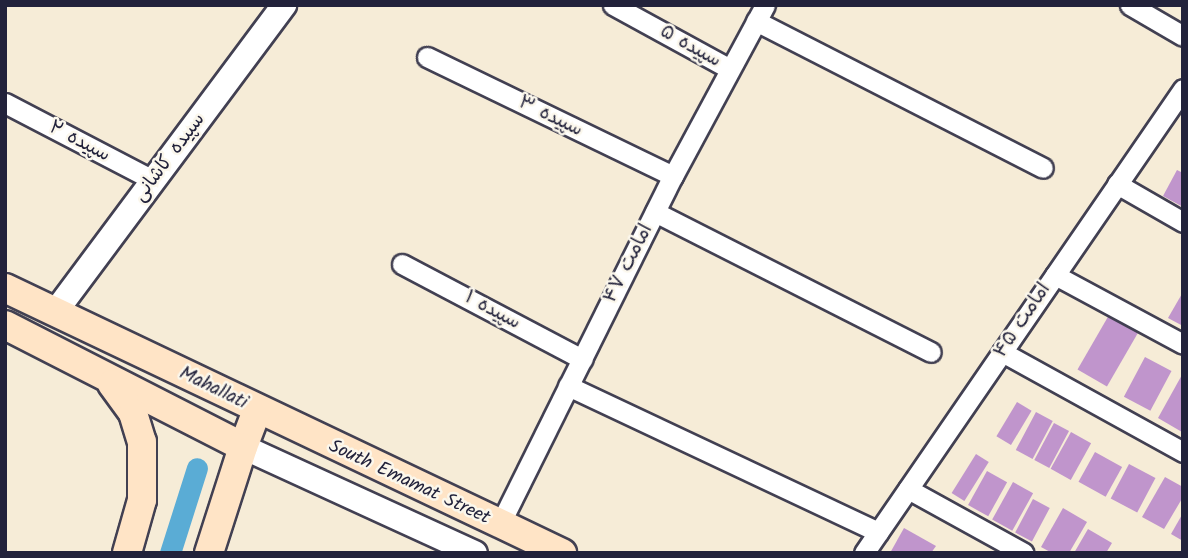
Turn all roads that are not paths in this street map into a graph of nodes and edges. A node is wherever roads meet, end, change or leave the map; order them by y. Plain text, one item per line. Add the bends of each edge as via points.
1 (284, 5) edge
2 (612, 5) edge
3 (1130, 5) edge
4 (761, 13) edge
5 (1183, 36) edge
6 (427, 57) dead end
7 (730, 69) junction
8 (1183, 89) edge
9 (5, 103) edge
10 (1043, 168) dead end
11 (673, 176) junction
12 (153, 180) junction
13 (1117, 184) junction
14 (655, 212) junction
15 (1183, 222) edge
16 (402, 264) dead end
17 (1055, 275) junction
18 (5, 288) edge
19 (56, 311) junction
20 (5, 326) edge
21 (5, 339) edge
22 (1183, 344) edge
23 (54, 349) junction
24 (932, 352) dead end
25 (1002, 352) junction
26 (582, 359) junction
27 (106, 377) junction
28 (568, 386) junction
29 (257, 411) junction
30 (243, 447) junction
31 (1177, 448) edge
32 (908, 489) junction
33 (499, 526) junction
34 (878, 532) junction
35 (127, 553) edge
36 (209, 553) edge
37 (475, 553) edge
38 (562, 553) edge
39 (864, 553) edge
40 (1024, 553) edge

1 - 12 street, سپیده کاشانی
2 - 7 street, سپیده ۵
3 - 5 street
4 - 7 street, امامت ۴۷
4 - 10 street
6 - 11 street, سپیده ۳
7 - 11 street, امامت ۴۷
8 - 13 street, امامت ۴۵
9 - 12 street, سپیده ۲
11 - 14 street, امامت ۴۷
12 - 19 street, سپیده کاشانی
13 - 15 street
13 - 17 street, امامت ۴۵
14 - 24 street
14 - 26 street, امامت ۴۷
16 - 26 street, سپیده ۱
17 - 22 street
17 - 25 street, امامت ۴۵
18 - 19 main road, Mahallati
19 - 29 main road, Mahallati
20 - 23 main road, Mahallati
21 - 23 street
23 - 27 main road, Mahallati
25 - 31 street
25 - 32 street, امامت ۴۵
26 - 28 street, امامت ۴۷
27 - 30 main road, Mahallati
27 - 35 main road via 133,413 142,442 142,500
28 - 33 street, امامت ۴۷
28 - 34 street
29 - 30 main road, Mahallati
29 - 33 main road, South Emamat Street
30 - 36 main road
30 - 37 street
32 - 34 street, امامت ۴۵
32 - 40 street
33 - 38 main road, South Emamat Street
34 - 39 street, امامت ۴۵

